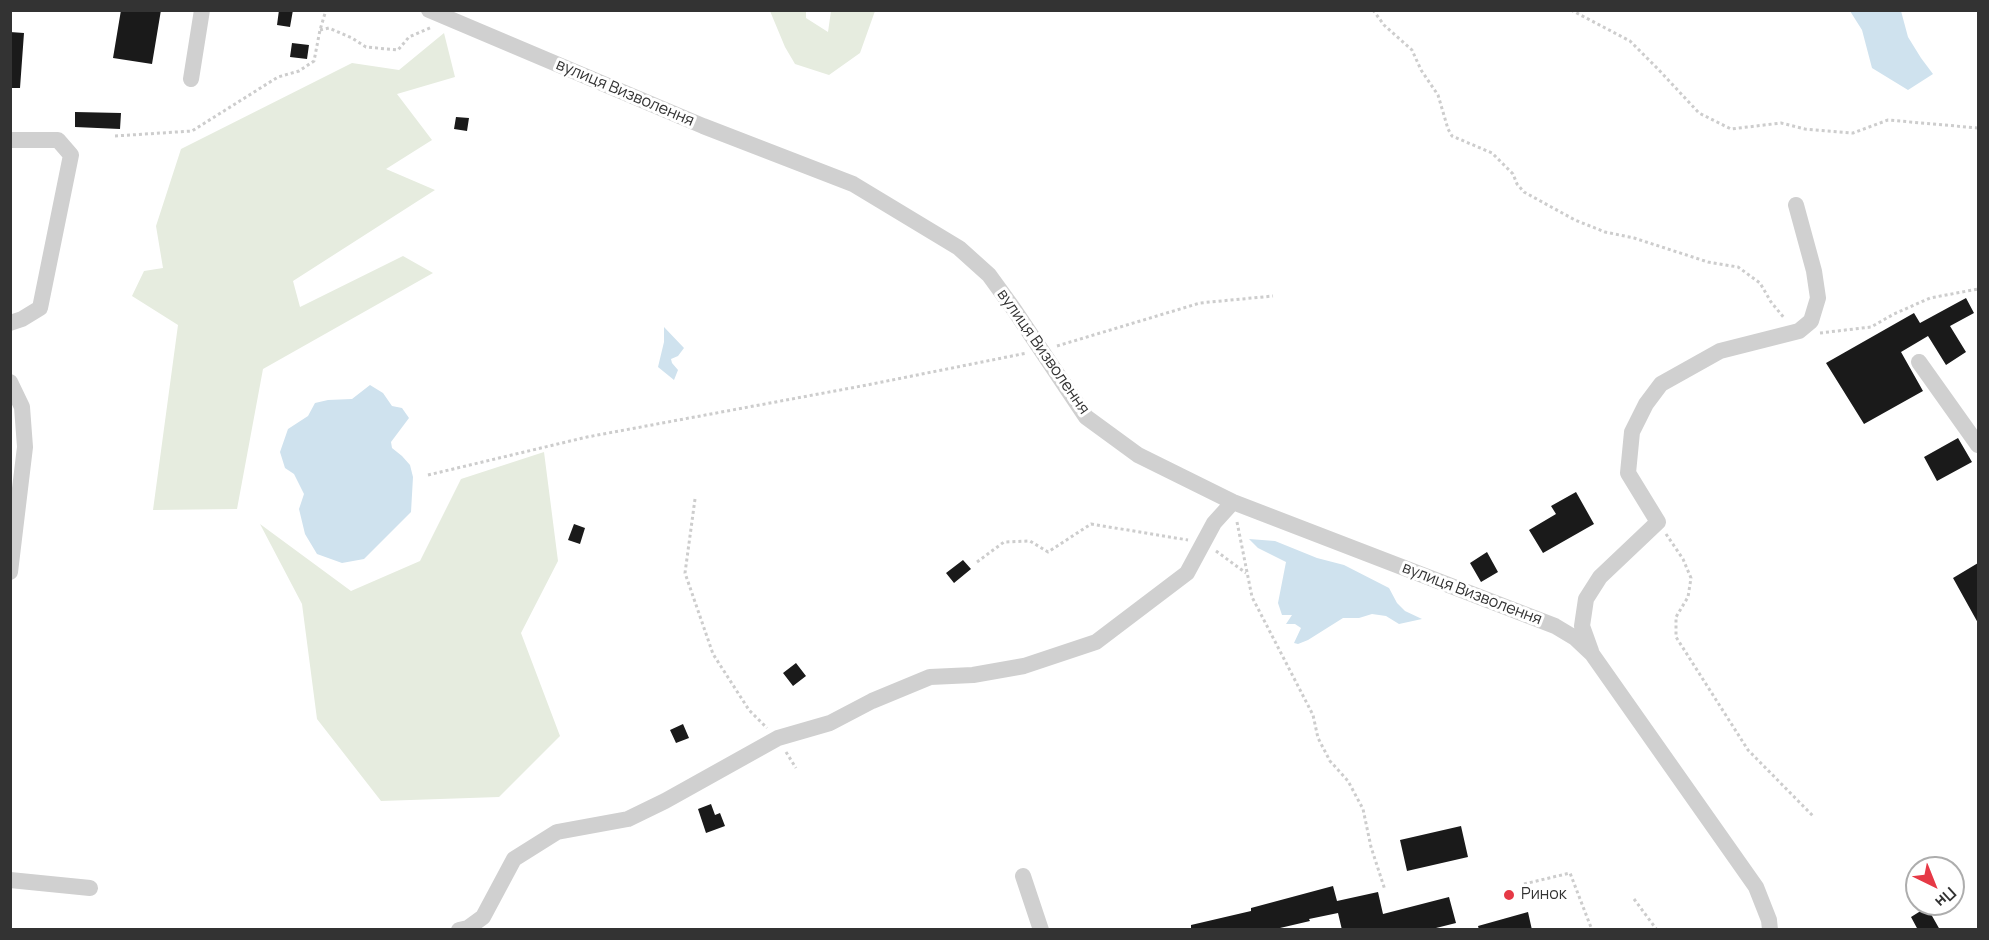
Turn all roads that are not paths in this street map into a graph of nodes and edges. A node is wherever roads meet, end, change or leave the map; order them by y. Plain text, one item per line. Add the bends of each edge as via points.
1 (202, 10) edge
2 (429, 10) edge
3 (191, 79) dead end
4 (10, 140) edge
5 (1796, 205) dead end
6 (10, 324) edge
7 (1918, 362) dead end
8 (10, 382) edge
9 (1978, 445) edge
10 (1233, 502) junction
11 (10, 572) edge
12 (1592, 654) junction
13 (1023, 876) dead end
14 (10, 880) edge
15 (90, 888) dead end
16 (459, 930) edge
17 (1041, 930) edge
18 (1770, 930) edge

1 - 3 street
2 - 10 street, вулиця Визволення via 703,126 853,184 959,248 989,275 1086,417 1138,454
4 - 6 street via 58,140 71,155 40,308
5 - 12 street via 1818,298 1811,321 1800,331 1720,351 1661,384 1646,404 1632,432 1628,473 1658,522 1600,577 1586,599 1582,626
7 - 9 street
8 - 11 street via 22,406 25,447
10 - 12 street, вулиця Визволення via 1555,626
10 - 16 street via 1214,523 1187,573 1096,642 1024,666 973,675 930,677 830,723 778,738 627,819 557,832 514,859 483,917
12 - 18 street, вулиця Визволення via 1756,887
13 - 17 street
14 - 15 street

